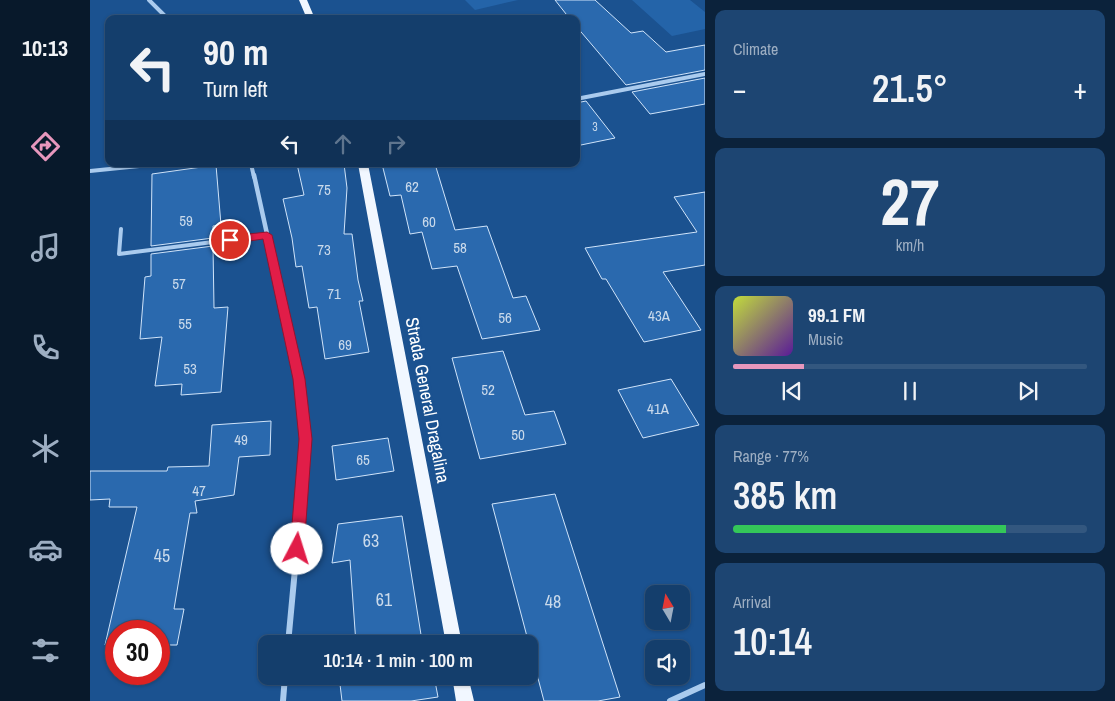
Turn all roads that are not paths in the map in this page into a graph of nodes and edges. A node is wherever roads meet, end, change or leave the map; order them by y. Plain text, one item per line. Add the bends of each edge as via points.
1 (149, 0) edge
2 (303, 0) edge
3 (164, 15) edge
4 (309, 15) edge
5 (705, 74) edge
6 (580, 98) edge
7 (130, 167) edge
8 (252, 167) edge
9 (364, 167) edge
10 (90, 171) edge
11 (121, 229) dead end
12 (267, 235) junction
13 (289, 635) edge
14 (452, 635) edge
15 (284, 685) edge
16 (462, 685) edge
17 (705, 685) edge
18 (283, 701) edge
19 (465, 701) edge
20 (670, 701) edge

1 - 3 street
2 - 4 main road
5 - 6 street
7 - 10 street
8 - 12 street
9 - 14 main road, Strada General Dragalina
11 - 12 lane via 119,254
12 - 13 street via 299,379 305,428 304,473
15 - 18 street
16 - 19 main road
17 - 20 street

